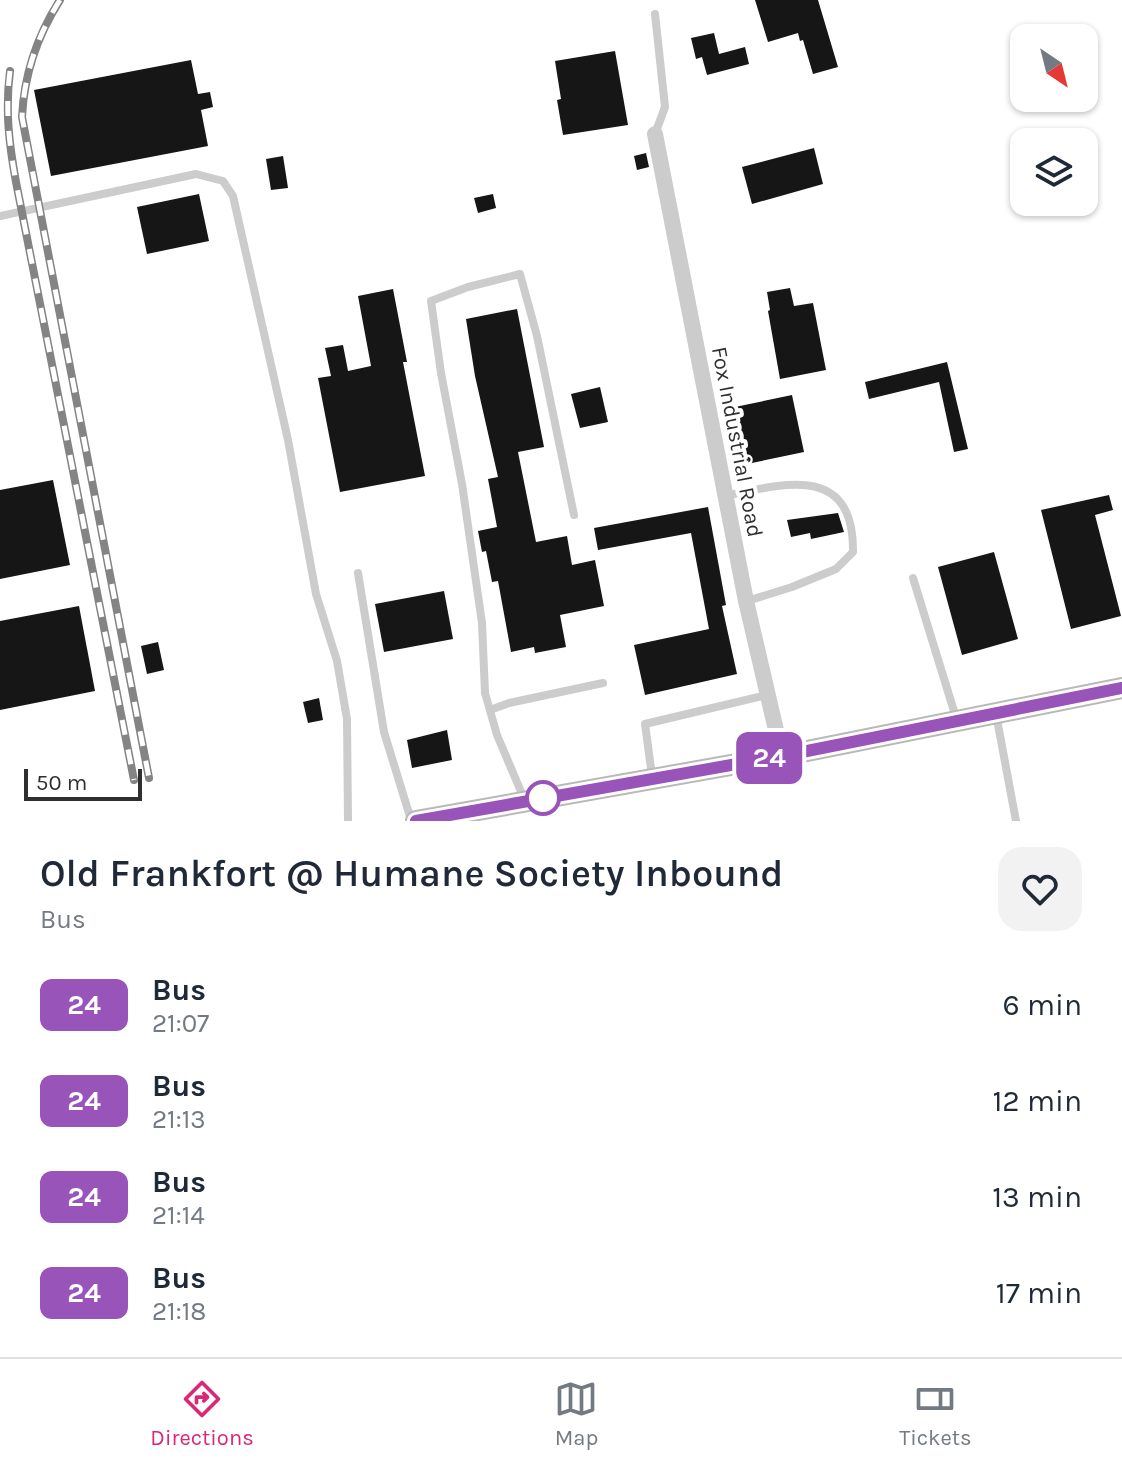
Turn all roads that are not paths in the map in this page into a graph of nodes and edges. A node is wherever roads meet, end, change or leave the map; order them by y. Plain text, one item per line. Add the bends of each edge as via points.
1 (655, 14) dead end
2 (655, 134) joint
3 (0, 216) edge
4 (725, 496) junction
5 (574, 515) dead end
6 (358, 573) dead end
7 (913, 578) dead end
8 (746, 601) junction
9 (603, 683) dead end
10 (1122, 688) edge
11 (768, 695) junction
12 (490, 710) junction
13 (996, 713) junction
14 (957, 721) junction
15 (782, 756) junction
16 (652, 779) junction
17 (525, 802) junction
18 (348, 821) edge
19 (413, 821) edge
20 (1016, 821) edge

1 - 2 lane via 665,107
2 - 4 street, Fox Industrial Road
3 - 18 lane via 196,174 223,181 233,196 288,440 316,594 337,661 347,719
4 - 8 street, Fox Industrial Road
4 - 8 lane via 779,484 808,486 830,492 846,505 853,529 853,552 836,569
5 - 12 lane via 520,274 431,301 462,484
6 - 19 lane via 384,732
7 - 14 lane
8 - 11 street, Fox Industrial Road
9 - 12 lane
10 - 13 main road
11 - 15 street, Fox Industrial Road
11 - 16 lane via 645,724
12 - 17 lane
13 - 14 main road
13 - 20 lane
14 - 15 main road
15 - 16 main road
16 - 17 main road
17 - 19 main road

